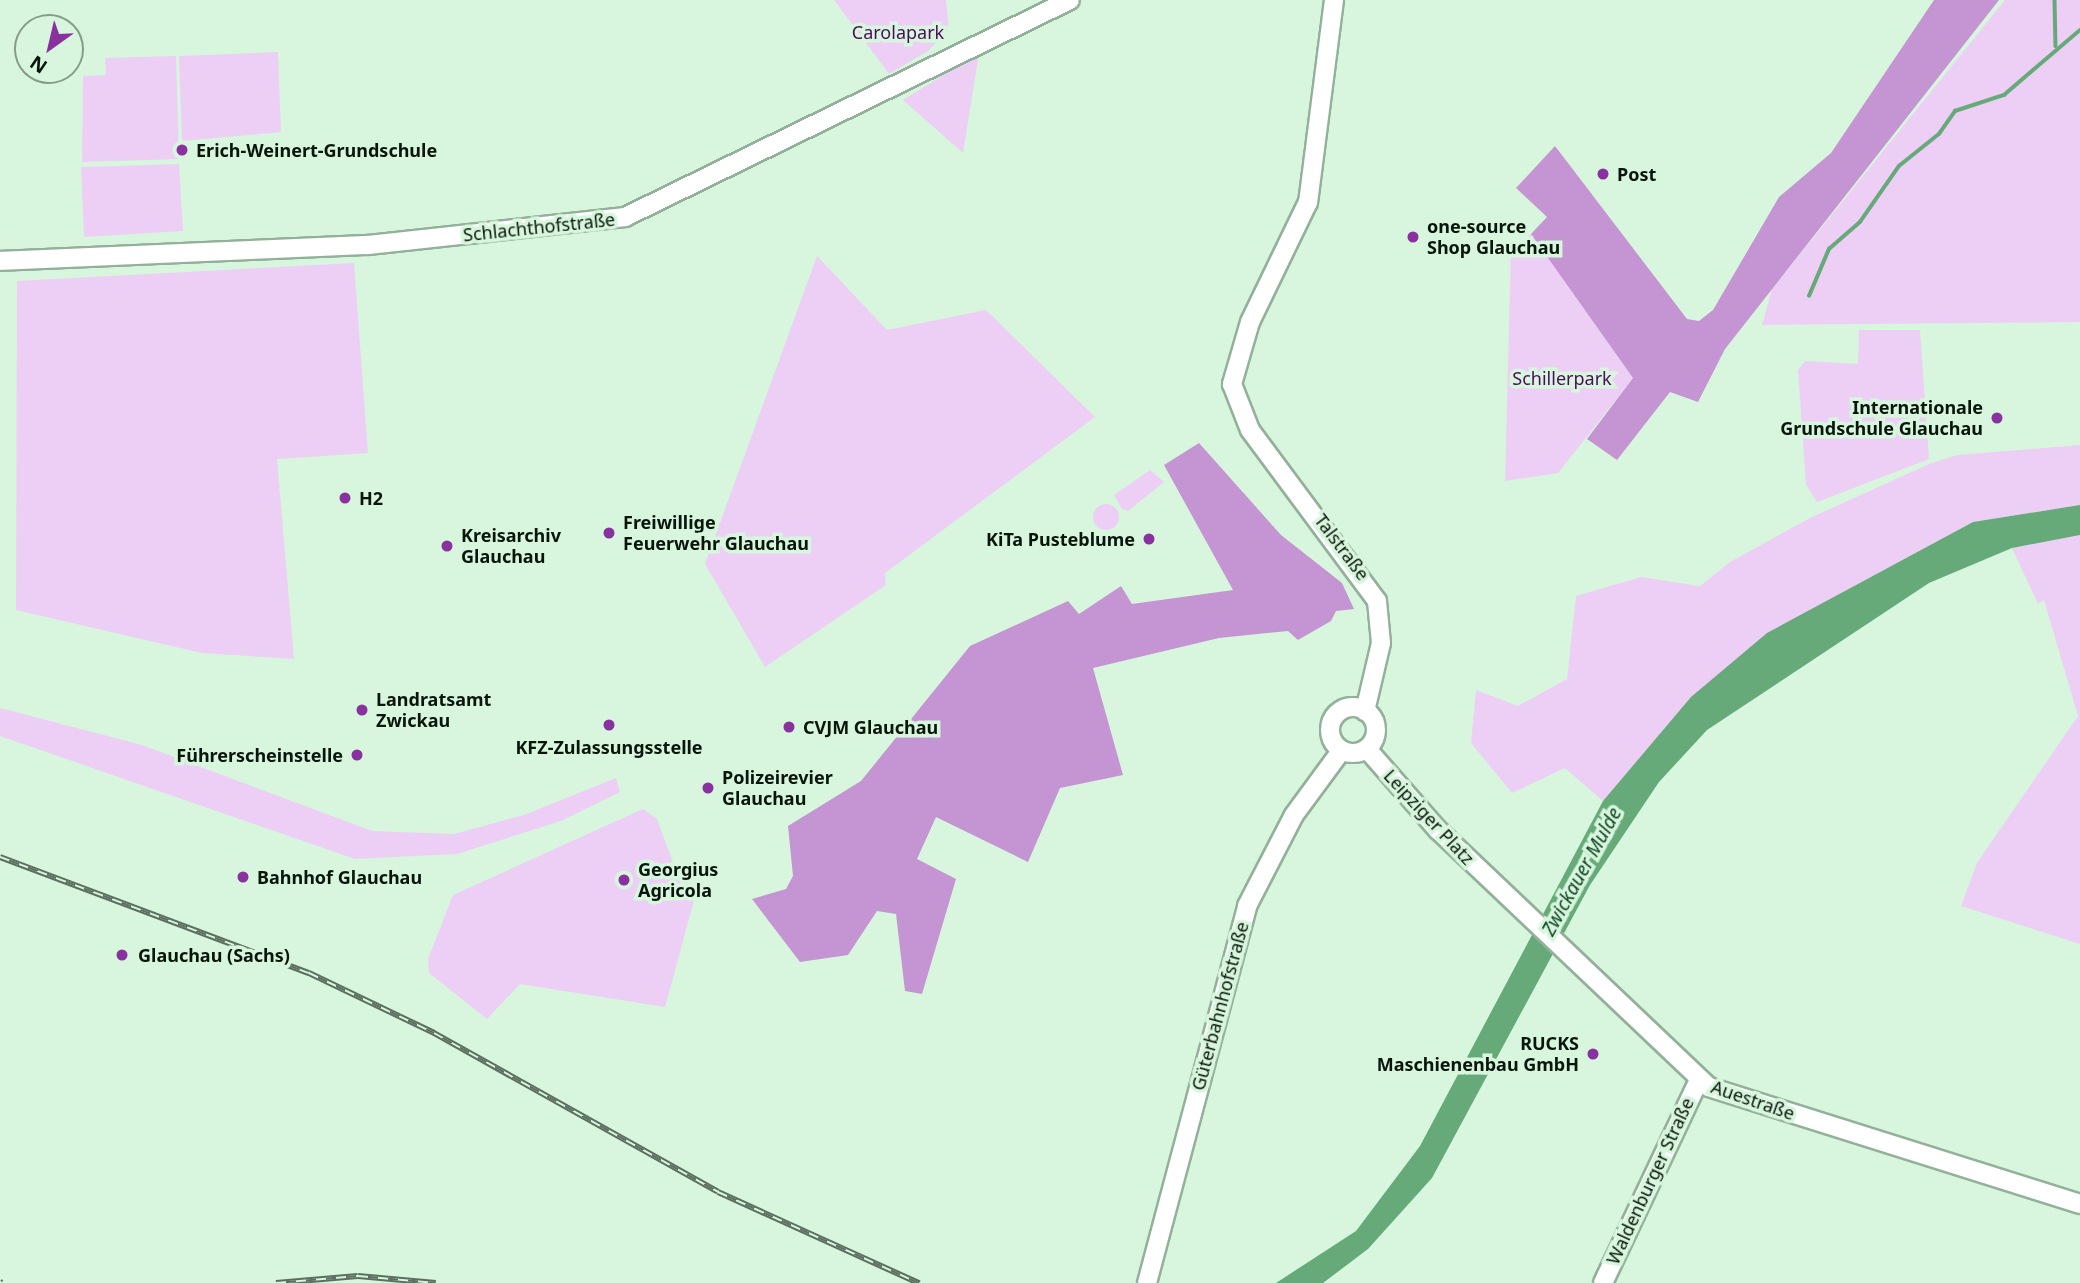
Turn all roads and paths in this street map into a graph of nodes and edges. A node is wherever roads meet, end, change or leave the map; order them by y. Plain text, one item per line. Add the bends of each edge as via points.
1 (1070, 0) edge
2 (1334, 0) edge
3 (0, 261) edge
4 (1365, 711) junction
5 (1367, 749) junction
6 (1341, 751) junction
7 (1493, 884) joint
8 (1699, 1080) junction
9 (2080, 1204) edge
10 (1147, 1283) edge
11 (1603, 1283) edge

1 - 3 street, Schlachthofstraße via 625,218 368,245
2 - 4 street, Talstraße via 1316,168 1308,202 1242,342 1232,384 1236,405 1377,601 1381,643
4 - 5 street via 1376,729
4 - 6 street via 1350,707 1332,720 1332,741
5 - 6 street
5 - 7 street, Leipziger Platz
6 - 10 street, Güterbahnhofstraße via 1294,815 1247,906
7 - 8 street, Auestraße
8 - 9 street, Auestraße via 1719,1092
8 - 11 street, Waldenburger Straße

